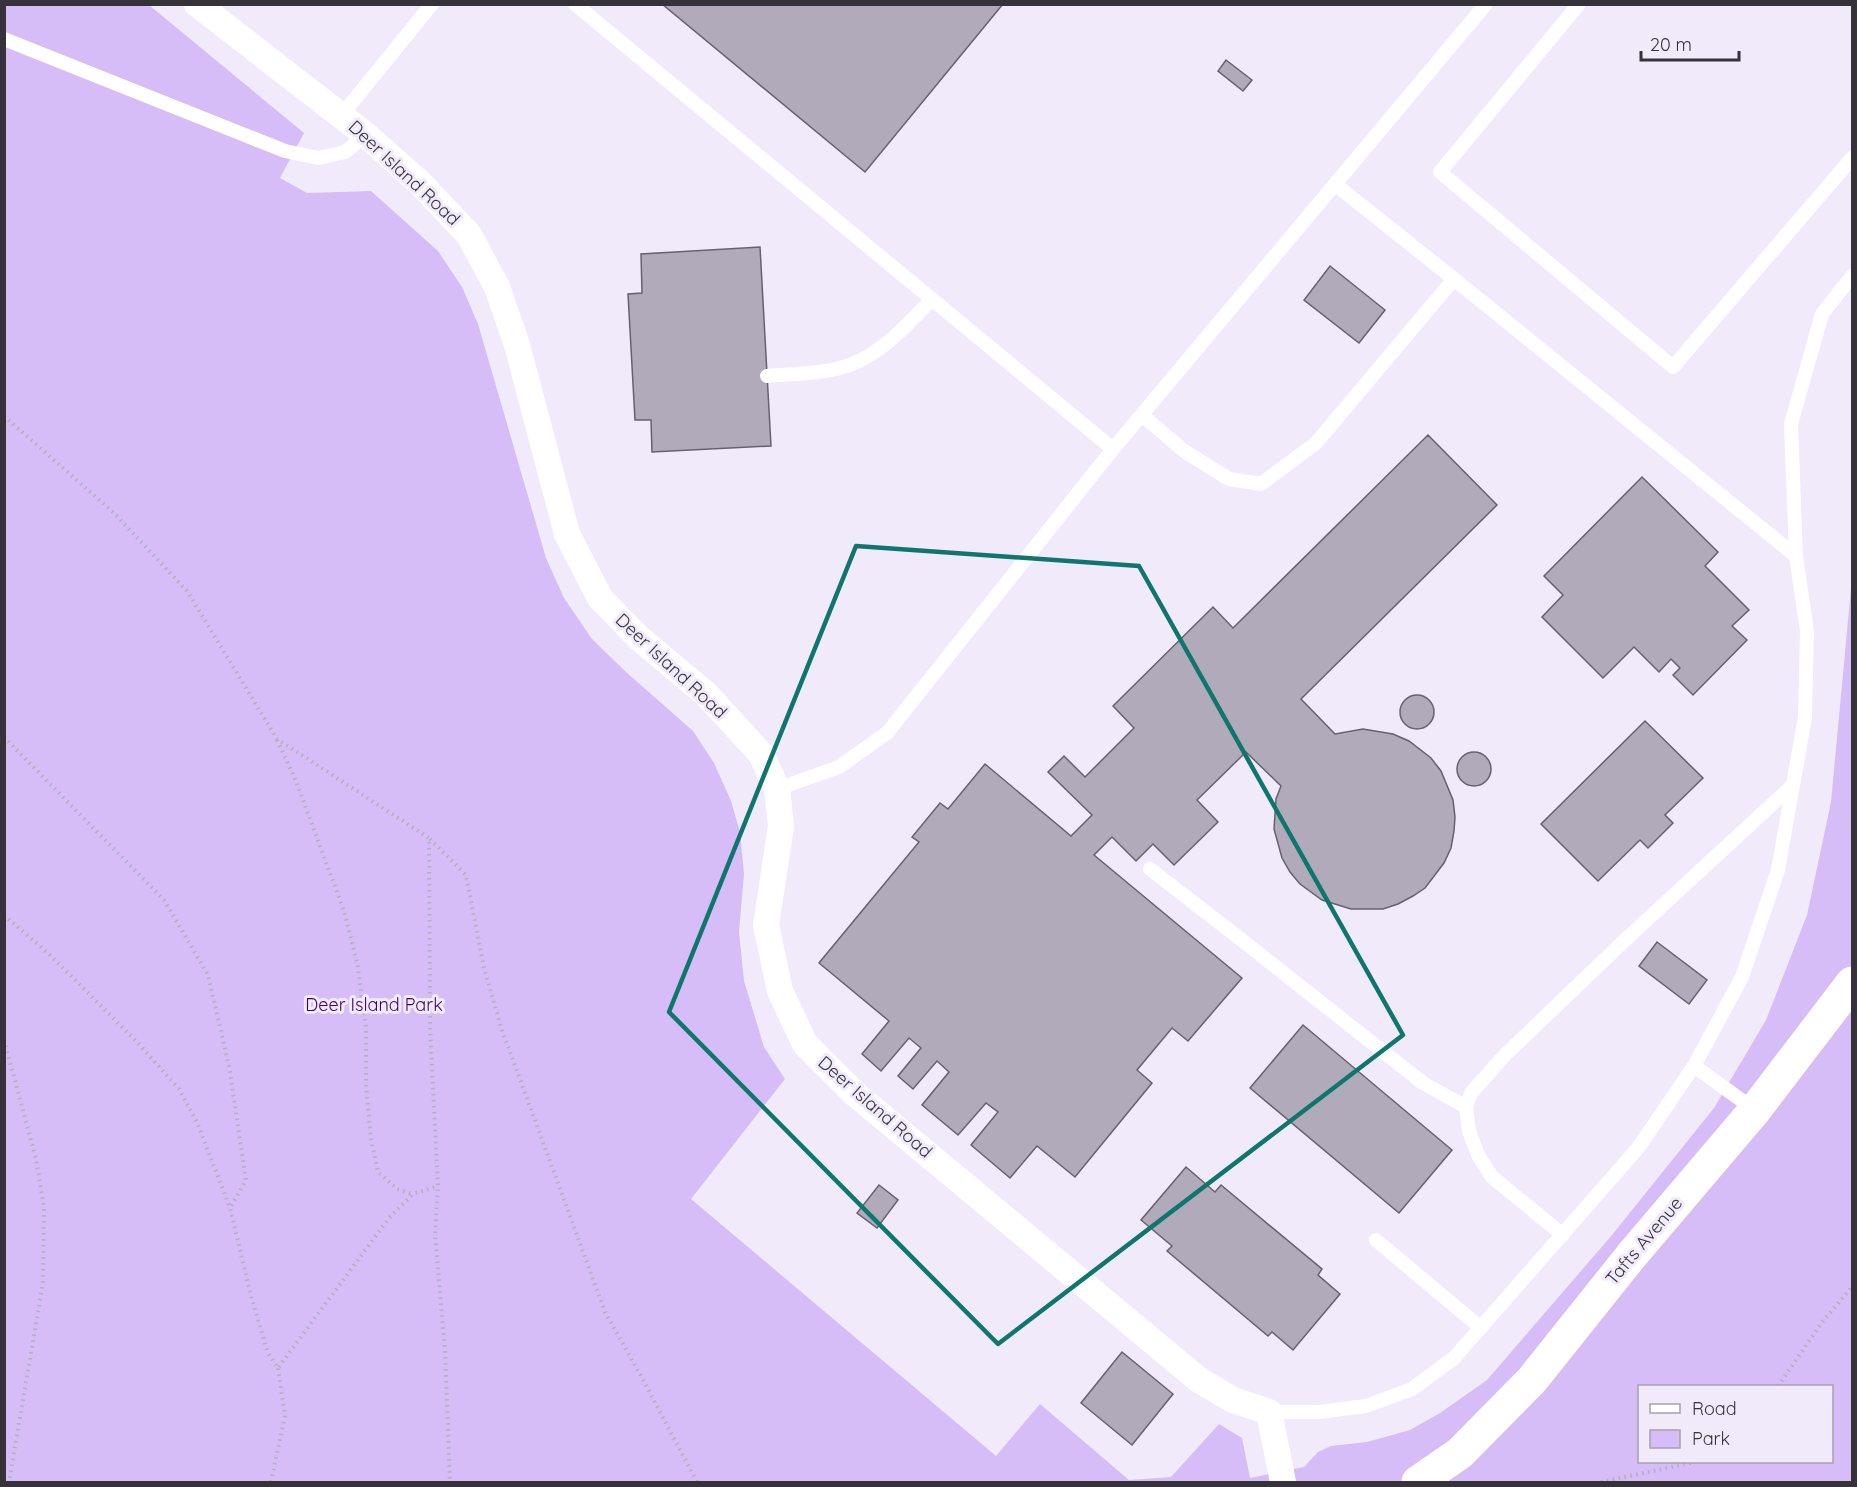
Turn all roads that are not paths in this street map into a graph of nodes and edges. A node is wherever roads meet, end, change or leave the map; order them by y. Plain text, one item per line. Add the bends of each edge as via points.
1 (197, 4) edge
2 (432, 4) edge
3 (575, 4) edge
4 (1486, 4) edge
5 (1579, 4) edge
6 (4, 39) edge
7 (341, 116) junction
8 (366, 135) junction
9 (1852, 158) edge
10 (1336, 185) junction
11 (1852, 276) edge
12 (1455, 279) junction
13 (932, 299) junction
14 (767, 376) dead end
15 (1142, 415) junction
16 (1113, 449) junction
17 (1796, 556) junction
18 (1793, 785) junction
19 (777, 789) junction
20 (1150, 869) dead end
21 (1852, 983) edge
22 (1694, 1066) junction
23 (1466, 1107) junction
24 (1755, 1110) junction
25 (1563, 1234) junction
26 (1376, 1240) dead end
27 (1481, 1329) junction
28 (1269, 1412) junction
29 (1283, 1482) edge
30 (1418, 1482) edge

1 - 7 street, Deer Island Road
2 - 7 lane
3 - 13 lane
4 - 10 lane
5 - 9 lane via 1440,172 1673,367
6 - 8 lane via 285,151 318,158 345,152
7 - 8 street, Deer Island Road
8 - 19 street, Deer Island Road via 469,234 497,287 517,345 567,534 600,598 639,638 714,702 760,754
10 - 12 lane
10 - 15 lane
11 - 17 lane via 1822,314 1791,424
12 - 15 lane via 1316,443 1261,484 1228,479 1184,451
12 - 17 lane
13 - 14 lane via 873,355 838,369
13 - 16 lane
15 - 16 lane
16 - 19 lane via 887,734 840,767
17 - 18 lane via 1808,631 1805,717
18 - 22 lane via 1778,870 1742,977
18 - 23 lane via 1505,1055 1471,1093
19 - 28 street, Deer Island Road via 781,826 766,925 780,991 805,1044 854,1093 1198,1380 1233,1400
20 - 23 lane via 1423,1083
21 - 24 main road, Tafts Avenue
22 - 24 lane
22 - 25 lane via 1638,1148
23 - 25 lane via 1469,1131 1492,1177
24 - 30 main road, Tafts Avenue via 1631,1256 1533,1380 1460,1454
25 - 27 lane
26 - 27 lane
27 - 28 lane via 1454,1358 1412,1389 1365,1406 1319,1412
28 - 29 street

